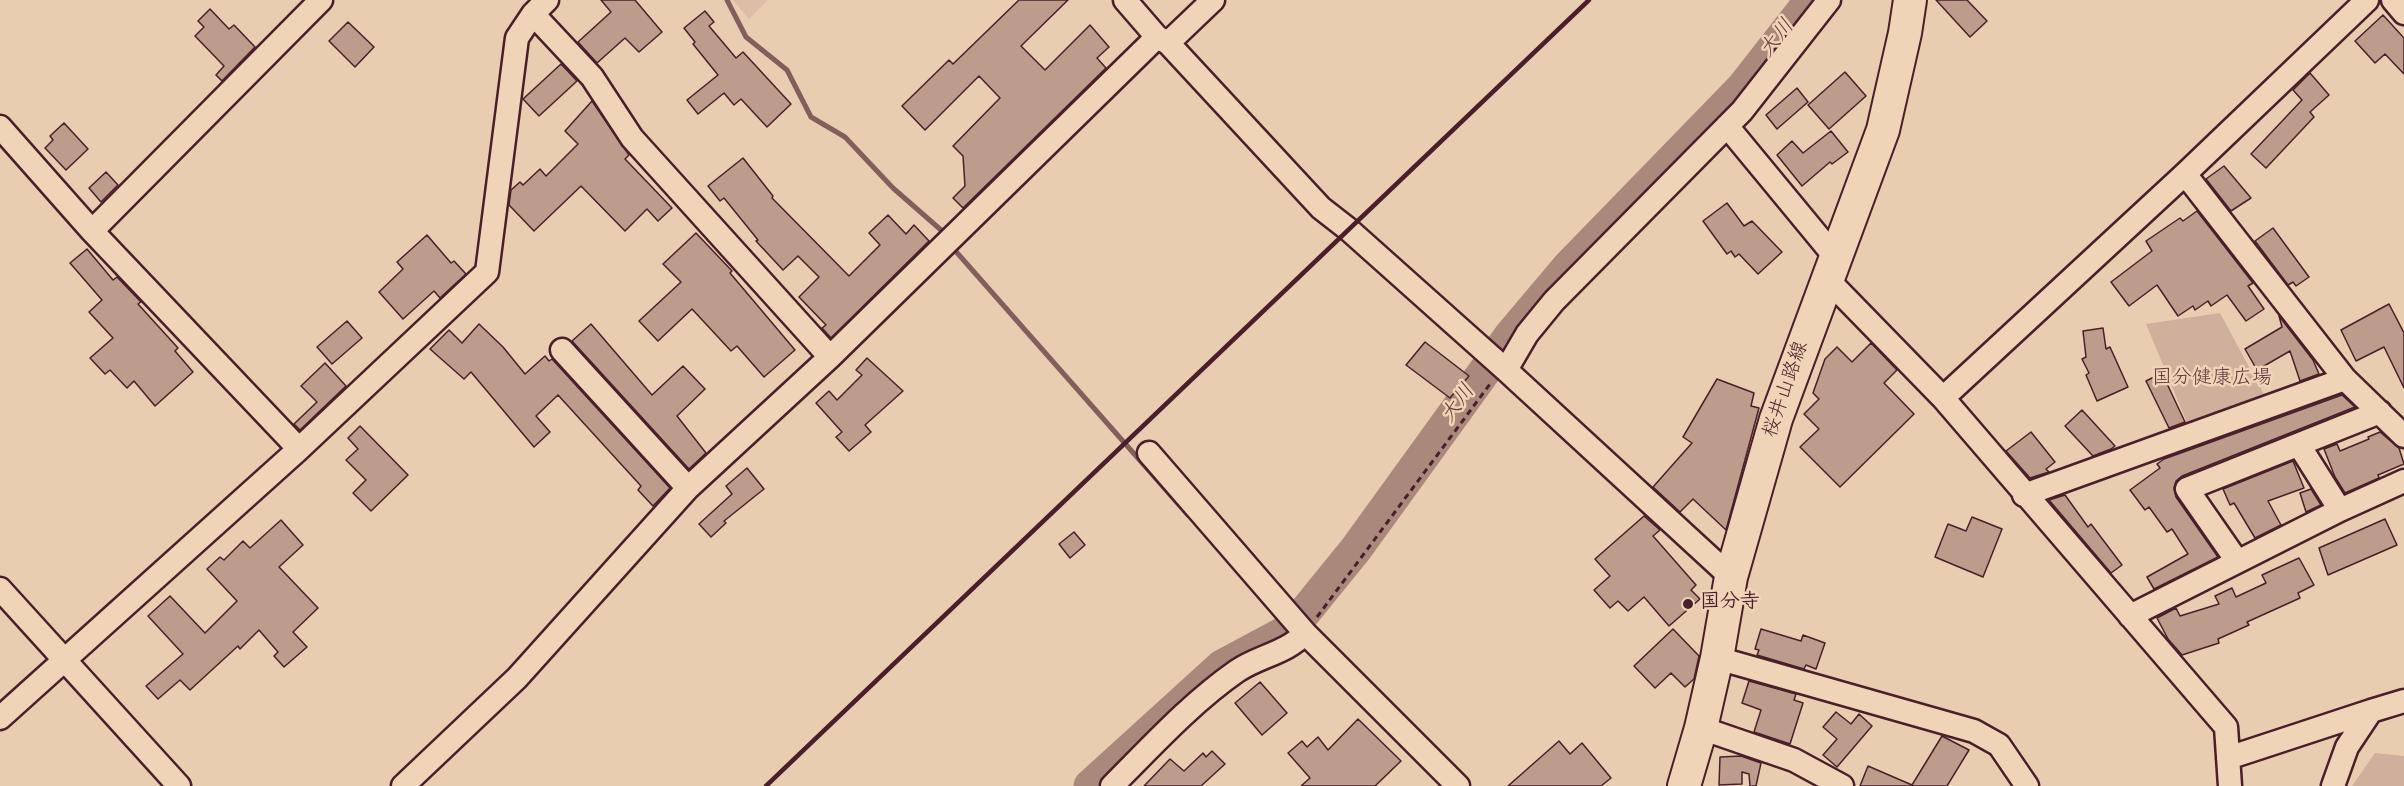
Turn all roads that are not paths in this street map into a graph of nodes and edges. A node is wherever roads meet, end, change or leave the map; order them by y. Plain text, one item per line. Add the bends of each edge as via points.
1 (321, 0) edge
2 (1125, 0) edge
3 (1213, 0) edge
4 (1829, 0) edge
5 (1910, 0) edge
6 (2367, 0) edge
7 (2393, 0) edge
8 (540, 7) edge
9 (2404, 13) edge
10 (1163, 40) junction
11 (1727, 126) junction
12 (0, 127) edge
13 (2185, 174) junction
14 (92, 231) junction
15 (1832, 269) junction
16 (562, 350) dead end
17 (830, 357) junction
18 (1506, 370) junction
19 (2344, 379) junction
20 (1942, 398) junction
21 (2380, 412) junction
22 (2404, 436) edge
23 (2299, 445) junction
24 (299, 448) junction
25 (1149, 453) dead end
26 (688, 488) junction
27 (2400, 491) edge
28 (2024, 495) junction
29 (2340, 510) junction
30 (2238, 561) junction
31 (1731, 577) junction
32 (0, 589) edge
33 (2130, 616) junction
34 (1305, 633) junction
35 (1717, 658) junction
36 (64, 660) junction
37 (2404, 701) edge
38 (2371, 711) junction
39 (0, 718) edge
40 (1701, 728) junction
41 (2228, 758) junction
42 (179, 786) edge
43 (403, 786) edge
44 (1112, 786) edge
45 (1458, 786) edge
46 (1684, 786) edge
47 (1842, 786) edge
48 (2027, 786) edge
49 (2230, 786) edge
50 (2333, 786) edge

1 - 14 street
2 - 10 street
3 - 10 street
4 - 11 street
5 - 15 main road, 桜井山路線 via 1883,130
6 - 13 street
7 - 9 street
8 - 17 street via 632,138
8 - 24 street via 517,38 487,272
10 - 17 street
10 - 18 street via 1321,208
11 - 15 street
11 - 18 street via 1554,302 1527,334
12 - 14 street
13 - 19 street
13 - 20 street
14 - 24 street
15 - 20 street
15 - 31 main road, 桜井山路線 via 1776,419
16 - 26 street
17 - 26 street
18 - 31 street
19 - 21 street
19 - 28 street
20 - 28 street
21 - 22 street
21 - 23 street
23 - 29 street
23 - 30 street via 2187,489
24 - 36 street
25 - 34 street
26 - 43 street via 517,678
27 - 29 street
28 - 33 street
29 - 30 street
30 - 33 street
31 - 35 main road, 桜井山路線
32 - 36 street
33 - 41 street via 2226,727
34 - 44 street via 1296,643 1240,669 1200,699
34 - 45 street
35 - 40 main road, 桜井山路線
35 - 48 street via 1974,731 1999,745
36 - 39 street
36 - 42 street
37 - 38 street
38 - 41 street
38 - 50 street via 2347,747
40 - 46 main road, 桜井山路線
40 - 47 street via 1794,760
41 - 49 street

